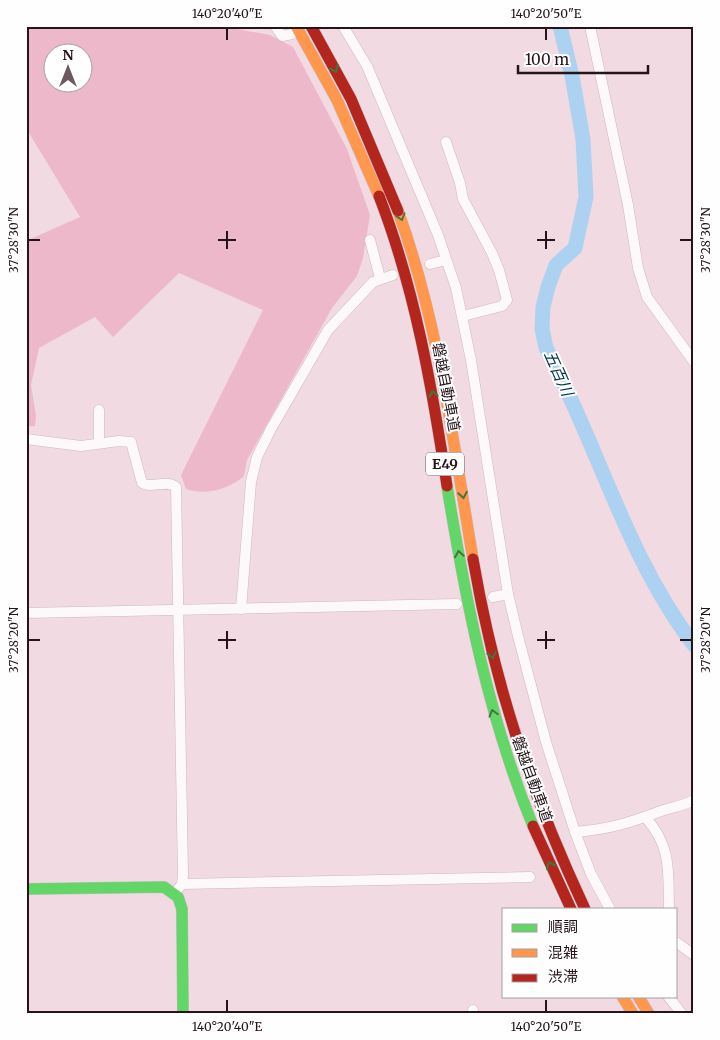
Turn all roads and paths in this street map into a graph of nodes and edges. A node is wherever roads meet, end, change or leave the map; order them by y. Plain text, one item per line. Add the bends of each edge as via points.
1 (275, 26) edge
2 (311, 26) edge
3 (343, 26) edge
4 (590, 26) edge
5 (294, 30) edge
6 (446, 142) dead end
7 (370, 240) dead end
8 (446, 260) junction
9 (430, 264) dead end
10 (393, 275) dead end
11 (380, 278) junction
12 (463, 316) junction
13 (694, 362) edge
14 (99, 410) dead end
15 (26, 439) edge
16 (99, 443) junction
17 (508, 594) junction
18 (494, 597) dead end
19 (457, 604) dead end
20 (241, 609) junction
21 (179, 611) junction
22 (26, 613) edge
23 (694, 800) edge
24 (646, 818) junction
25 (575, 832) junction
26 (530, 877) dead end
27 (178, 888) junction
28 (26, 889) edge
29 (571, 908) edge
30 (585, 908) edge
31 (609, 908) edge
32 (669, 908) edge
33 (678, 943) edge
34 (694, 955) edge
35 (623, 998) edge
36 (639, 998) edge
37 (670, 998) edge
38 (183, 1014) edge
39 (633, 1014) edge
40 (649, 1014) edge
41 (682, 1014) edge

1 - 5 street via 282,36
2 -> 30 main road, 磐越自動車道 / E49 via 357,111 380,163 419,274 444,380 484,620 506,709 524,770
3 - 8 street via 367,66
4 - 13 street via 640,275 647,297
29 -> 5 main road, 磐越自動車道 / E49 via 530,819 493,713 461,567 431,383 406,277 367,166 317,60
6 - 12 street via 462,199 499,270 507,300 502,306
7 - 11 street
8 - 9 street
8 - 12 street
10 - 11 street
11 - 20 street via 328,330 257,457 251,482
12 - 17 street
14 - 16 street
15 - 16 street via 81,446
16 - 21 street via 131,442 142,482 148,485 170,483 176,487
17 - 18 street
17 - 25 street via 546,742
19 - 20 street
20 - 21 street
21 - 22 street
21 - 27 street
23 - 24 street
24 - 25 street via 617,827
24 - 32 street via 656,830 667,854
25 - 31 street via 591,874
26 - 27 street
27 - 28 main road
27 - 38 main road via 182,909
33 - 34 street
35 - 39 main road
36 - 40 main road
37 - 41 street

